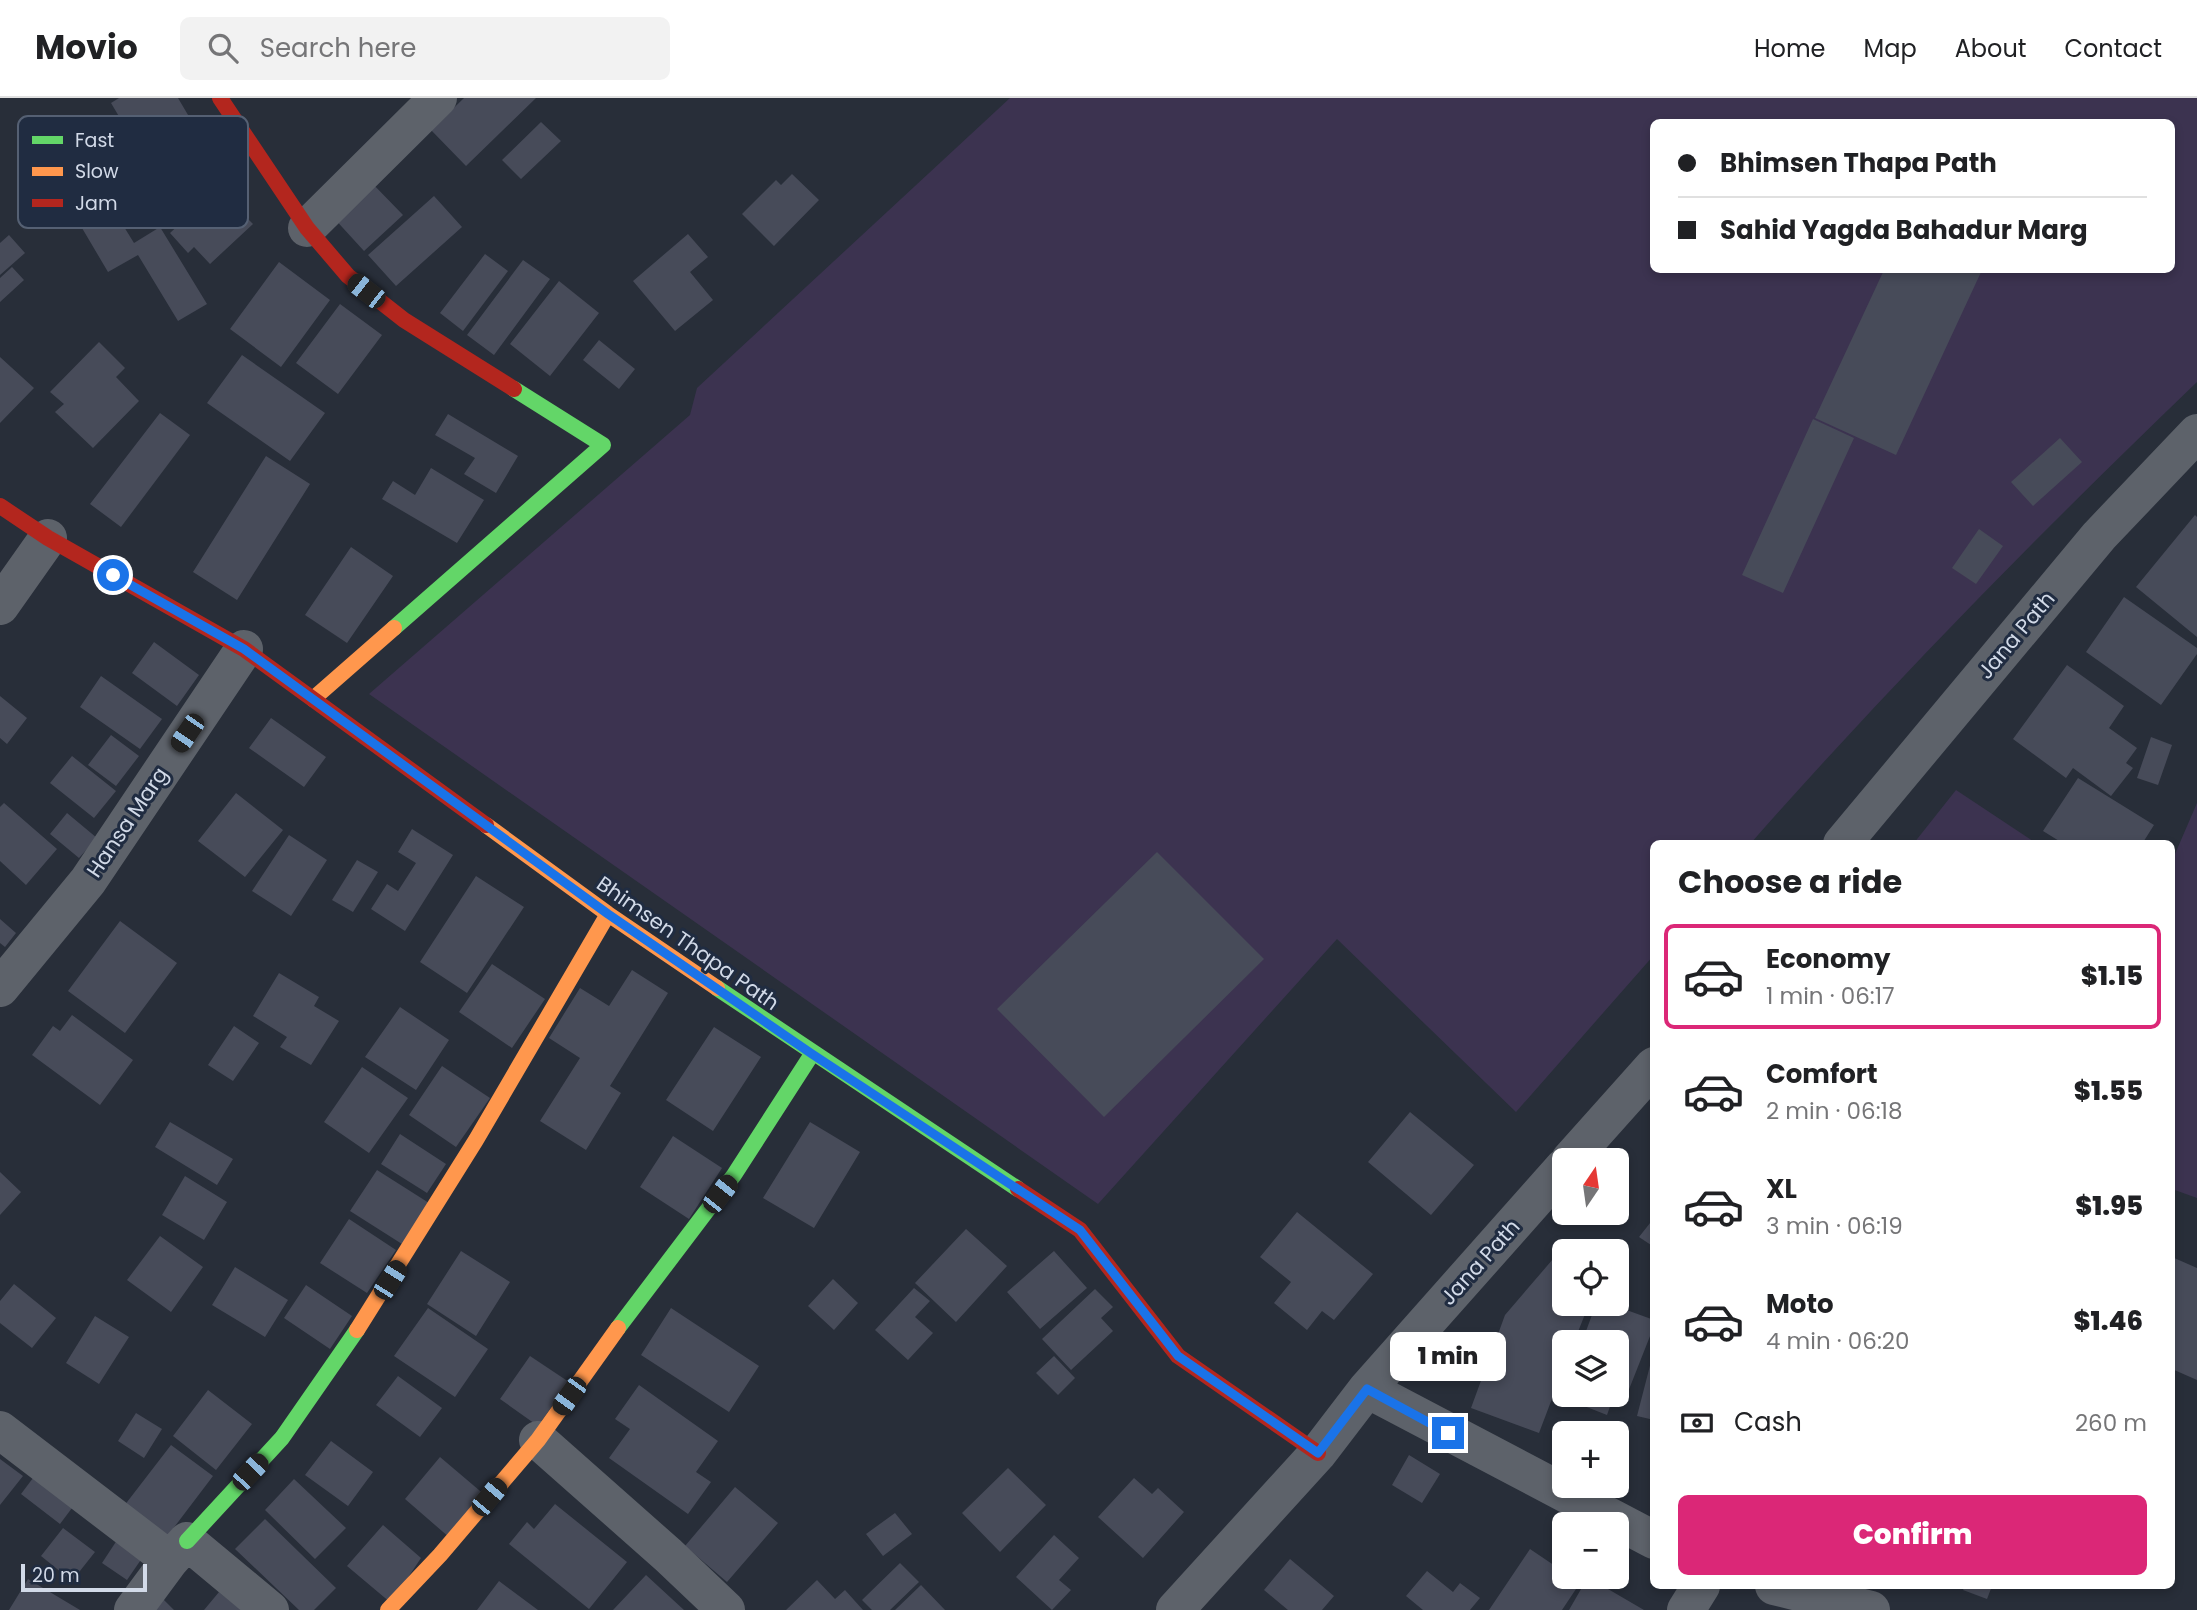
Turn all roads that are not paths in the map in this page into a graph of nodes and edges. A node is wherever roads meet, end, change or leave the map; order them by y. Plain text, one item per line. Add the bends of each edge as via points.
1 (220, 98) edge
2 (438, 98) edge
3 (232, 116) edge
4 (248, 140) edge
5 (307, 228) junction
6 (2197, 433) edge
7 (0, 506) edge
8 (48, 538) junction
9 (0, 606) edge
10 (244, 649) junction
11 (313, 699) junction
12 (1845, 840) edge
13 (608, 914) junction
14 (0, 988) edge
15 (812, 1054) junction
16 (1647, 1087) edge
17 (1583, 1148) edge
18 (1552, 1181) edge
19 (1367, 1389) junction
20 (0, 1430) edge
21 (538, 1440) junction
22 (1318, 1453) junction
23 (1650, 1538) edge
24 (179, 1551) junction
25 (1699, 1589) edge
26 (1786, 1589) edge
27 (133, 1610) edge
28 (270, 1610) edge
29 (388, 1610) edge
30 (726, 1610) edge
31 (1175, 1610) edge
32 (1686, 1610) edge
33 (1871, 1610) edge

1 - 3 street
2 - 5 street
4 - 5 street
5 - 11 street via 348,276 404,320 603,445
6 - 12 street, Jana Path via 2099,536
7 - 8 street, Bhimsen Thapa Path
8 - 9 street
8 - 10 street, Bhimsen Thapa Path
10 - 11 street, Bhimsen Thapa Path
10 - 14 street, Hansa Marg via 88,881
11 - 13 street, Bhimsen Thapa Path
13 - 15 street, Bhimsen Thapa Path
13 - 24 street via 375,1303 282,1438
15 - 21 street via 734,1175
15 - 22 street, Bhimsen Thapa Path via 1080,1230 1178,1356
16 - 17 street
18 - 19 street, Jana Path
19 - 22 street, Jana Path
19 - 23 street
20 - 24 street
21 - 29 street
21 - 30 street
22 - 31 street, Jana Path
24 - 27 street
24 - 28 street
25 - 32 street
26 - 33 street

